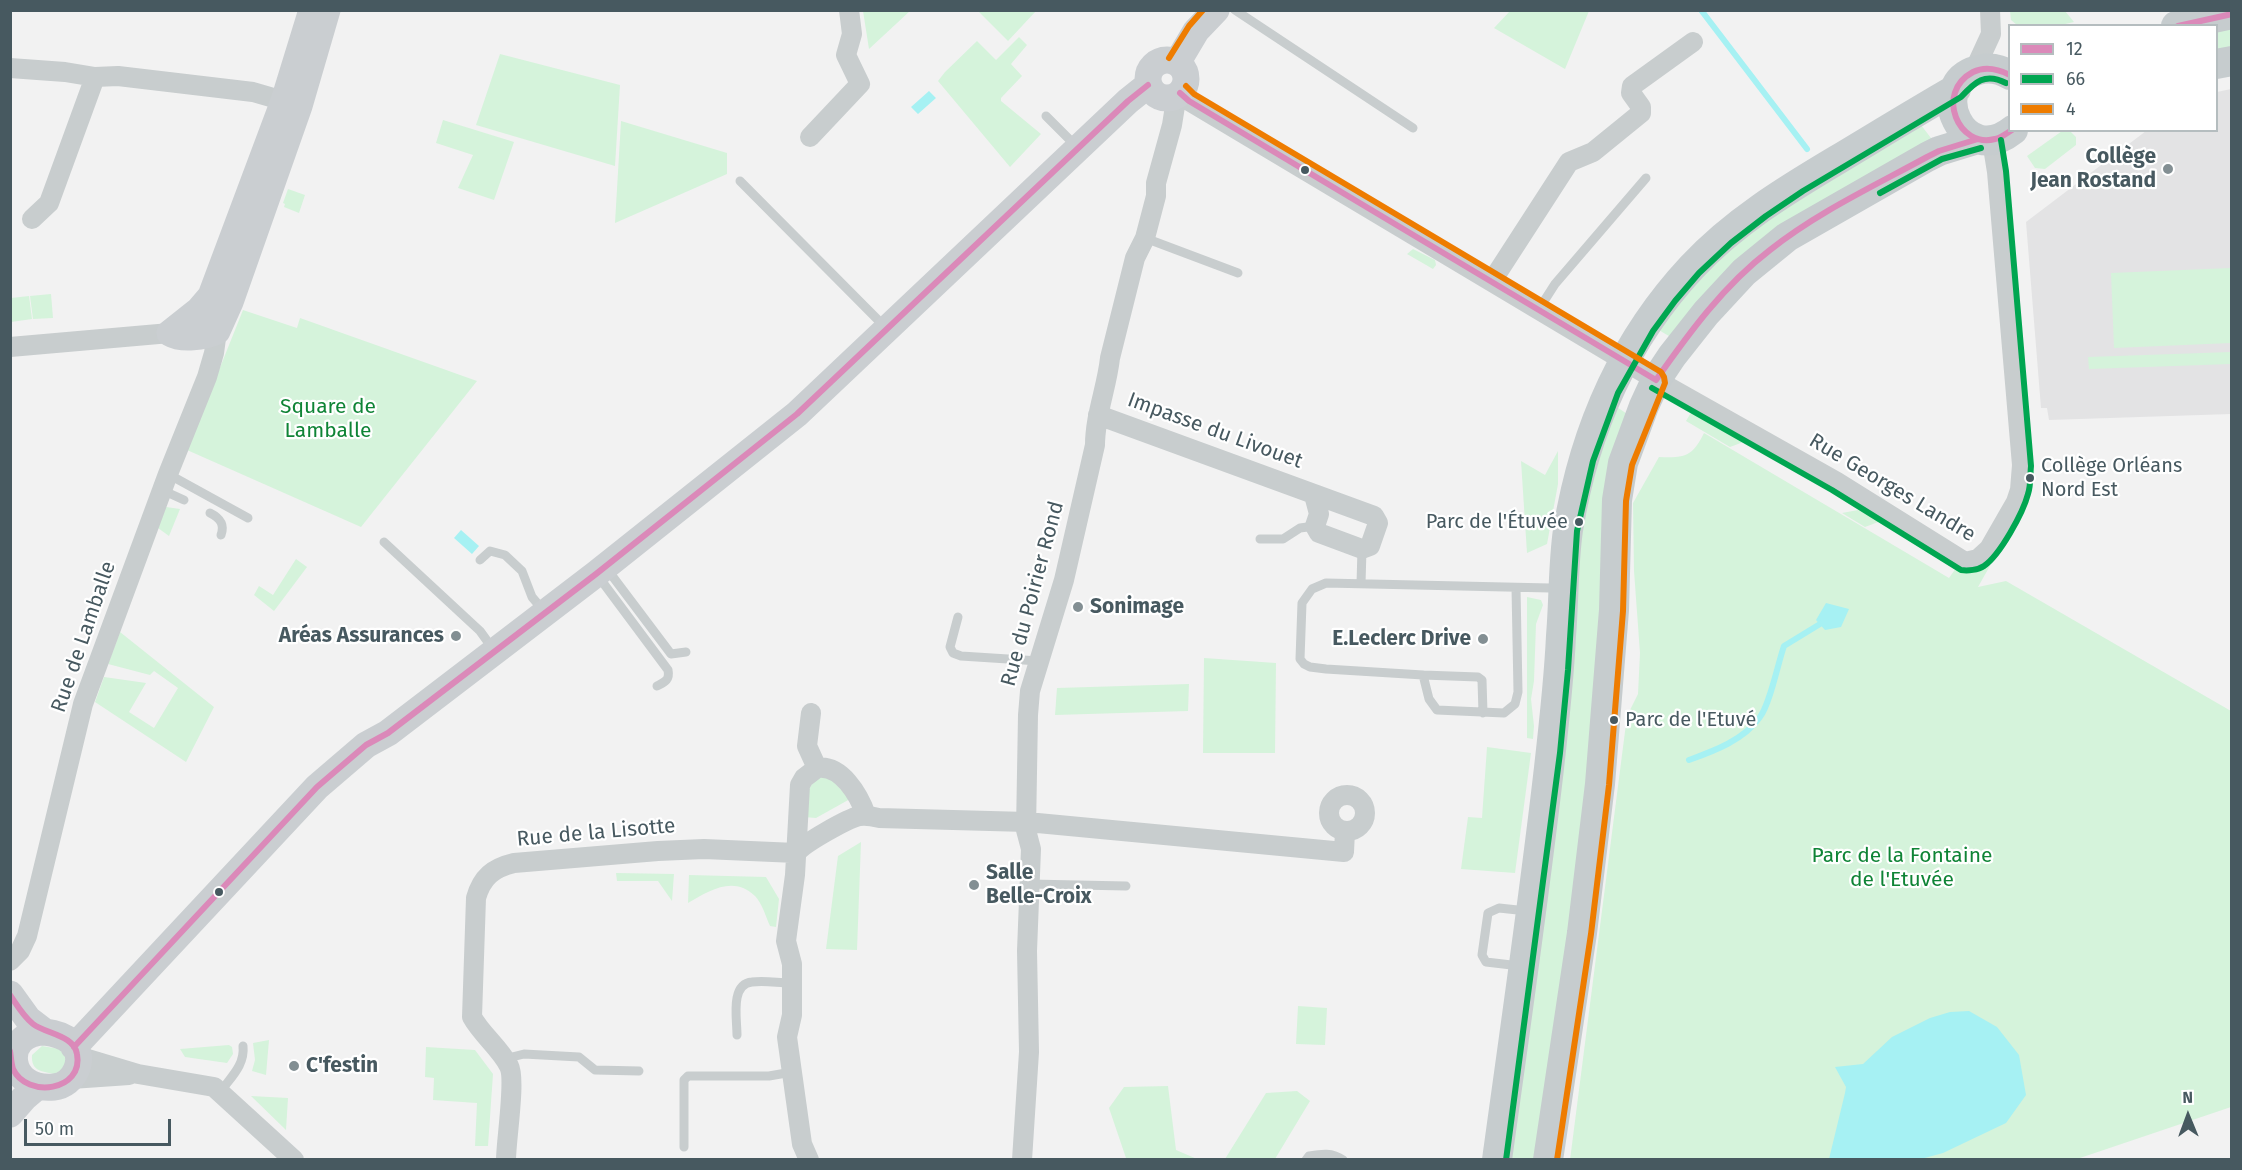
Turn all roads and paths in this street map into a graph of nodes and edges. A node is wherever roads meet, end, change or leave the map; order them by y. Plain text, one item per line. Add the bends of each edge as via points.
1 (312, 10) edge
2 (327, 10) edge
3 (849, 10) edge
4 (1216, 10) edge
5 (1234, 10) edge
6 (1990, 10) edge
7 (2232, 14) edge
8 (2185, 24) edge
9 (1693, 42) dead end
10 (1177, 63) junction
11 (10, 68) edge
12 (1989, 74) edge
13 (95, 77) junction
14 (1148, 85) junction
15 (1176, 95) junction
16 (291, 103) junction
17 (1207, 111) junction
18 (1046, 116) dead end
19 (1173, 125) junction
20 (1413, 129) dead end
21 (810, 137) dead end
22 (1994, 137) edge
23 (1078, 148) junction
24 (1646, 178) dead end
25 (740, 181) dead end
26 (32, 219) dead end
27 (1144, 238) junction
28 (1238, 273) dead end
29 (1492, 281) junction
30 (1539, 309) junction
31 (887, 329) junction
32 (216, 331) junction
33 (170, 333) junction
34 (10, 347) edge
35 (1624, 359) junction
36 (1656, 380) junction
37 (1098, 415) junction
38 (165, 482) junction
39 (1314, 495) junction
40 (184, 500) dead end
41 (210, 513) dead end
42 (248, 518) dead end
43 (1315, 526) junction
44 (221, 535) dead end
45 (1260, 539) dead end
46 (384, 542) dead end
47 (1362, 549) junction
48 (480, 560) dead end
49 (601, 571) junction
50 (1361, 584) junction
51 (1516, 588) junction
52 (1563, 590) junction
53 (545, 612) junction
54 (958, 617) dead end
55 (495, 651) junction
56 (686, 652) dead end
57 (1039, 662) junction
58 (1423, 675) junction
59 (657, 686) dead end
60 (811, 713) dead end
61 (1483, 713) junction
62 (817, 768) junction
63 (866, 815) junction
64 (1026, 822) junction
65 (1345, 831) dead end
66 (796, 853) junction
67 (1030, 884) junction
68 (1126, 886) dead end
69 (1532, 911) junction
70 (10, 961) edge
71 (1524, 967) junction
72 (790, 983) junction
73 (10, 994) edge
74 (45, 1032) junction
75 (737, 1035) dead end
76 (243, 1046) dead end
77 (11, 1058) edge
78 (504, 1059) junction
79 (75, 1061) junction
80 (639, 1071) dead end
81 (792, 1072) junction
82 (37, 1087) junction
83 (220, 1091) junction
84 (10, 1114) edge
85 (684, 1147) dead end
86 (288, 1158) edge
87 (506, 1160) edge
88 (809, 1160) edge
89 (1022, 1160) edge
90 (1306, 1160) edge
91 (1342, 1160) edge
92 (1497, 1160) edge
93 (1548, 1160) edge

1 - 16 main road
2 - 16 main road
3 - 21 street via 852,34 846,55 860,84
4 - 10 main road via 1196,31
5 - 20 lane
6 - 12 street
7 - 8 main road
9 - 29 street via 1632,86 1631,93 1641,113 1593,152 1569,162
10 - 14 main road via 1155,63 1148,73
10 - 15 main road via 1186,77 1184,88
11 - 13 street
12 - 22 main road via 1952,109 1960,128
12 - 35 main road via 1774,198 1734,227 1691,268
13 - 16 street via 118,76 254,92
13 - 26 street via 49,203
14 - 15 main road via 1160,97
14 - 23 main road
15 - 17 street, Rue Georges Landre
15 - 19 street, Rue du Poirier Rond
16 - 32 main road via 230,302
16 - 33 main road via 211,296
17 - 19 street via 1188,113
17 - 29 street, Rue Georges Landre
18 - 23 lane
19 - 27 street, Rue du Poirier Rond
22 - 36 main road via 1933,154 1787,237 1744,272 1706,313
22 - 36 street, Rue Georges Landre via 2022,465 2016,502 1983,557 1965,562 1837,482
23 - 31 main road
24 - 30 lane via 1555,284
25 - 31 lane
27 - 28 lane
27 - 37 street, Rue du Poirier Rond via 1135,258
29 - 30 street, Rue Georges Landre
30 - 35 street, Rue Georges Landre
31 - 49 main road via 798,414
32 - 33 main road via 178,337
32 - 38 street, Rue de Lamballe via 207,377
33 - 34 street
35 - 36 street, Rue Georges Landre
35 - 52 main road via 1588,442 1568,531
36 - 93 main road via 1623,464 1617,500 1612,644 1600,784
37 - 39 street, Impasse du Livouet
37 - 57 street, Rue du Poirier Rond via 1095,445 1064,580
38 - 40 lane
38 - 42 lane
38 - 70 street, Rue de Lamballe via 83,704 27,936
39 - 43 street, Impasse du Livouet via 1318,514
39 - 47 street, Impasse du Livouet via 1374,516 1378,523 1370,546
41 - 44 lane via 222,522
43 - 45 lane via 1300,528 1283,539
43 - 47 street via 1319,533
46 - 55 lane via 480,631
47 - 50 lane
48 - 53 lane via 490,551 506,555 522,571 532,597
49 - 53 main road
49 - 56 lane via 671,654
49 - 59 lane via 668,670 667,680
50 - 51 lane
50 - 58 lane via 1326,584 1312,589 1302,603 1300,659 1318,668
51 - 52 lane
51 - 61 lane via 1517,698 1511,709
52 - 69 main road via 1558,685
53 - 55 main road
54 - 57 lane via 950,647 953,654
55 - 79 main road via 388,733 366,745 317,787
57 - 64 street, Rue du Poirier Rond via 1028,715
58 - 61 lane via 1429,699 1437,710
58 - 61 lane via 1478,677 1482,680
60 - 62 street via 807,746
62 - 63 street via 839,773
62 - 66 street via 800,785
63 - 64 street
63 - 66 street via 854,818
64 - 65 street via 1344,852
64 - 67 street, Rue du Poirier Rond via 1031,849
66 - 72 street via 786,941 792,958
66 - 78 street, Rue de la Lisotte via 658,851 514,863 492,872 483,880 477,898 472,1017
67 - 68 lane
67 - 89 street, Rue du Poirier Rond via 1029,1052
69 - 71 main road
69 - 71 lane via 1499,908 1488,913 1482,955 1486,962
71 - 92 main road
72 - 75 lane via 743,984 738,994
72 - 81 street via 792,1015 787,1037
73 - 74 main road via 27,1019
74 - 77 main road via 24,1035
74 - 79 main road via 60,1036
76 - 83 lane via 239,1067
77 - 82 main road via 18,1075
78 - 80 lane via 524,1054 579,1057 595,1070
78 - 87 street, Rue de la Lisotte via 511,1072
79 - 82 main road via 61,1086
79 - 83 street via 207,1085
81 - 85 lane via 769,1076 688,1076 684,1080
81 - 88 street via 802,1144
82 - 84 main road
83 - 86 street
90 - 91 lane via 1320,1154 1335,1154

